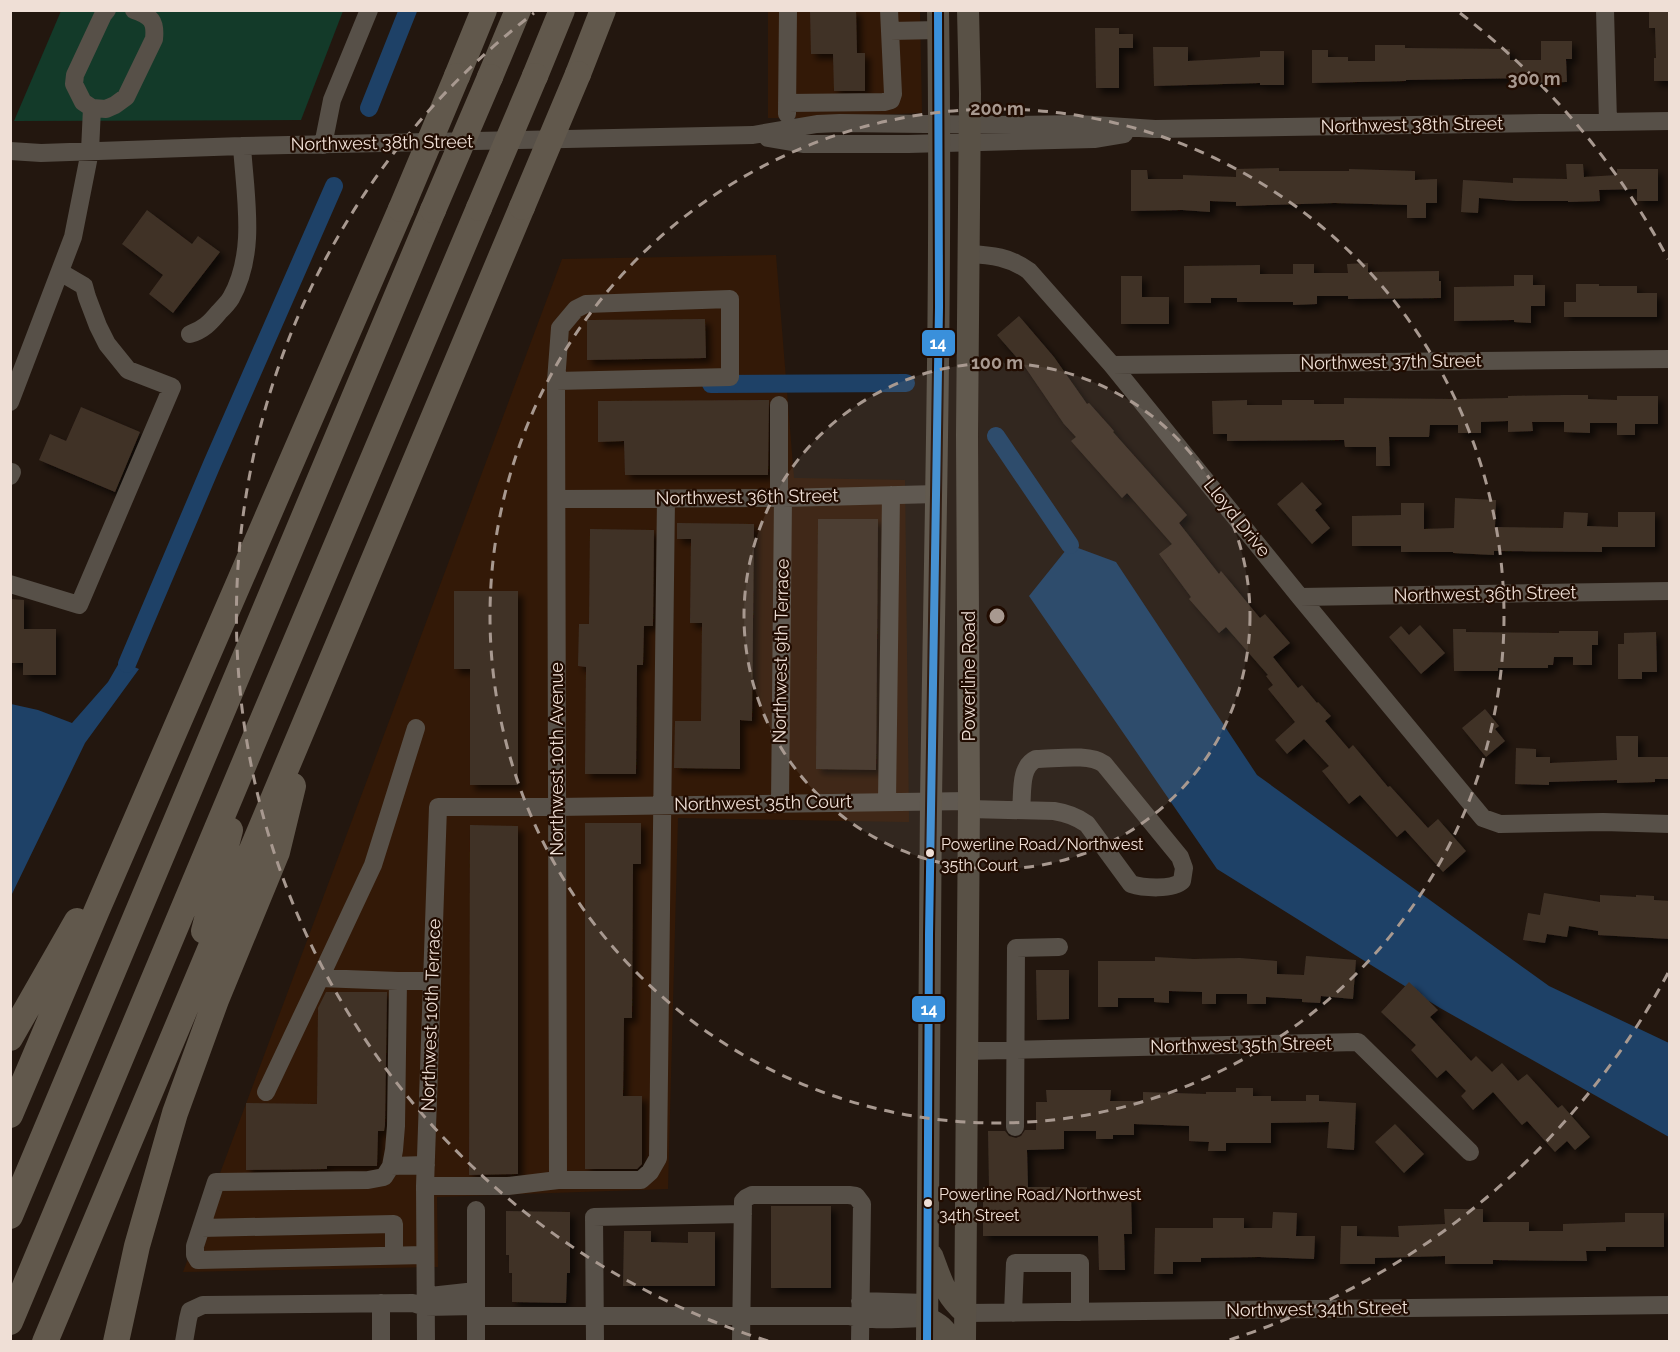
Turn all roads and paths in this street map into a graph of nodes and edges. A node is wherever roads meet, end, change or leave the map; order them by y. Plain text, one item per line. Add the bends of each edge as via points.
1 (107, 10) edge
2 (134, 10) edge
3 (369, 10) edge
4 (484, 10) edge
5 (518, 10) edge
6 (562, 10) edge
7 (603, 10) edge
8 (788, 10) edge
9 (890, 10) edge
10 (968, 10) edge
11 (1605, 10) edge
12 (938, 20) edge
13 (890, 31) junction
14 (787, 103) junction
15 (92, 108) junction
16 (1670, 121) edge
17 (1608, 122) junction
18 (786, 129) junction
19 (940, 133) junction
20 (970, 133) junction
21 (753, 135) junction
22 (322, 145) junction
23 (242, 146) junction
24 (10, 151) edge
25 (90, 151) junction
26 (968, 254) junction
27 (60, 272) junction
28 (190, 334) dead end
29 (18, 357) edge
30 (1670, 359) edge
31 (1112, 365) junction
32 (556, 381) junction
33 (10, 402) edge
34 (779, 405) dead end
35 (937, 494) junction
36 (891, 495) junction
37 (666, 498) junction
38 (781, 498) junction
39 (557, 499) junction
40 (10, 584) edge
41 (1670, 591) edge
42 (1300, 597) junction
43 (314, 703) junction
44 (416, 728) dead end
45 (252, 745) junction
46 (887, 801) junction
47 (931, 801) junction
48 (780, 803) junction
49 (663, 805) junction
50 (969, 805) junction
51 (557, 807) junction
52 (1021, 810) junction
53 (135, 822) junction
54 (1670, 824) edge
55 (1059, 947) dead end
56 (320, 978) junction
57 (398, 981) junction
58 (432, 981) junction
59 (182, 1016) junction
60 (10, 1038) edge
61 (1016, 1050) junction
62 (966, 1052) junction
63 (266, 1092) dead end
64 (10, 1115) edge
65 (1015, 1127) dead end
66 (1470, 1152) dead end
67 (426, 1165) junction
68 (391, 1166) junction
69 (558, 1180) junction
70 (425, 1186) junction
71 (476, 1210) dead end
72 (11, 1214) edge
73 (743, 1214) junction
74 (201, 1228) junction
75 (928, 1246) junction
76 (394, 1255) junction
77 (425, 1255) junction
78 (425, 1301) junction
79 (381, 1304) junction
80 (476, 1304) junction
81 (1670, 1305) edge
82 (860, 1310) junction
83 (927, 1310) junction
84 (1080, 1312) junction
85 (965, 1313) junction
86 (1013, 1313) junction
87 (595, 1317) junction
88 (741, 1317) junction
89 (10, 1322) edge
90 (45, 1341) edge
91 (116, 1341) edge
92 (184, 1341) edge
93 (381, 1341) edge
94 (426, 1341) edge
95 (476, 1341) edge
96 (595, 1341) edge
97 (741, 1341) edge
98 (860, 1341) edge
99 (927, 1341) edge
100 (951, 1341) edge
101 (965, 1341) edge

1 - 15 street via 74,84 83,102
2 - 15 street via 147,14 153,22 154,39 126,97 106,109
3 - 22 street via 332,100
4 - 53 highway, bridge
5 - 72 highway, bridge
6 - 45 highway, bridge
7 - 43 highway, bridge
8 - 14 street
9 - 13 street
10 - 20 main road, Powerline Road
11 - 17 street
12 - 13 street
12 - 19 main road, Powerline Road
13 - 14 street via 891,100
14 - 18 street
15 - 25 street
16 - 17 street, Northwest 38th Street
17 - 20 street, Northwest 38th Street via 1155,129 1094,139
18 - 19 street, Northwest 38th Street via 840,123
18 - 21 street, Northwest 38th Street
19 - 20 street, Northwest 38th Street
19 - 21 street, Northwest 38th Street via 803,144
19 - 35 main road, Powerline Road
20 - 26 main road, Powerline Road
21 - 22 street, Northwest 38th Street
22 - 23 street, Northwest 38th Street
23 - 25 street, Northwest 38th Street
23 - 28 street via 248,241 242,272 231,299 210,323
24 - 25 street, Northwest 38th Street
25 - 27 street via 73,237
26 - 31 street, Lloyd Drive via 1000,256 1029,271
26 - 50 main road, Powerline Road
27 - 29 street
27 - 40 street via 84,286 107,344 128,370 172,387 79,605
29 - 33 street
30 - 31 street, Northwest 37th Street
31 - 42 street, Lloyd Drive
32 - 32 street, Northwest 10th Avenue via 730,377 730,299 586,304 576,309 560,328
32 - 39 street, Northwest 10th Avenue
34 - 38 street, Northwest 9th Terrace
35 - 36 street, Northwest 36th Street
35 - 47 main road, Powerline Road
36 - 38 street, Northwest 36th Street
36 - 46 street
37 - 38 street, Northwest 36th Street
37 - 39 street, Northwest 36th Street
37 - 49 street
38 - 48 street, Northwest 9th Terrace
39 - 51 street, Northwest 10th Avenue
41 - 42 street, Northwest 36th Street
42 - 54 street, Lloyd Drive via 1483,818 1500,824
43 - 59 highway
43 - 91 highway via 276,852 175,1113 137,1246
44 - 56 street via 373,865
45 - 59 highway
45 - 89 highway
46 - 47 street, Northwest 35th Court
46 - 48 street, Northwest 35th Court
47 - 50 street, Northwest 35th Court
47 - 75 main road, Powerline Road
48 - 49 street, Northwest 35th Court
49 - 51 street, Northwest 35th Court
49 - 69 street via 658,1158 642,1180
50 - 52 street, Northwest 35th Court
50 - 62 main road, Powerline Road
51 - 58 street, Northwest 10th Terrace via 438,807
51 - 69 street, Northwest 10th Avenue
52 - 52 street, Northwest 35th Court via 1054,811 1077,817 1087,824 1128,881 1136,886 1174,886 1182,880 1184,868 1180,857 1099,760 1031,762 1024,772
53 - 60 highway
53 - 64 highway
55 - 61 street via 1016,948
56 - 57 street
56 - 63 street
57 - 58 street
57 - 68 street via 396,1126
58 - 67 street, Northwest 10th Terrace
59 - 90 highway
61 - 62 street, Northwest 35th Street
61 - 65 street
61 - 66 street, Northwest 35th Street via 1358,1042
62 - 85 main road, Powerline Road
67 - 68 street
67 - 70 street, Northwest 10th Terrace
68 - 74 street via 384,1177 368,1180 216,1182
69 - 70 street via 508,1186
70 - 77 street, Northwest 10th Terrace
71 - 80 street
73 - 82 street via 743,1201 752,1195 856,1196 862,1204
73 - 87 street via 594,1216
73 - 88 street
74 - 76 street via 394,1224
74 - 76 street via 195,1246 198,1260
75 - 83 main road, Powerline Road
75 - 85 main road via 945,1290
76 - 77 street
77 - 78 street, Northwest 10th Terrace
78 - 79 street
78 - 80 street
78 - 94 street, Northwest 10th Terrace
79 - 92 street via 203,1305 190,1311
79 - 93 street
80 - 87 street
80 - 95 street
81 - 84 street, Northwest 34th Street
82 - 83 street
82 - 88 street via 849,1316
82 - 98 street
83 - 99 main road, Powerline Road
83 - 100 main road
84 - 86 street, Northwest 34th Street
84 - 86 street via 1080,1263 1015,1263
85 - 86 street, Northwest 34th Street
85 - 101 main road, Powerline Road
87 - 88 street
87 - 96 street
88 - 97 street

